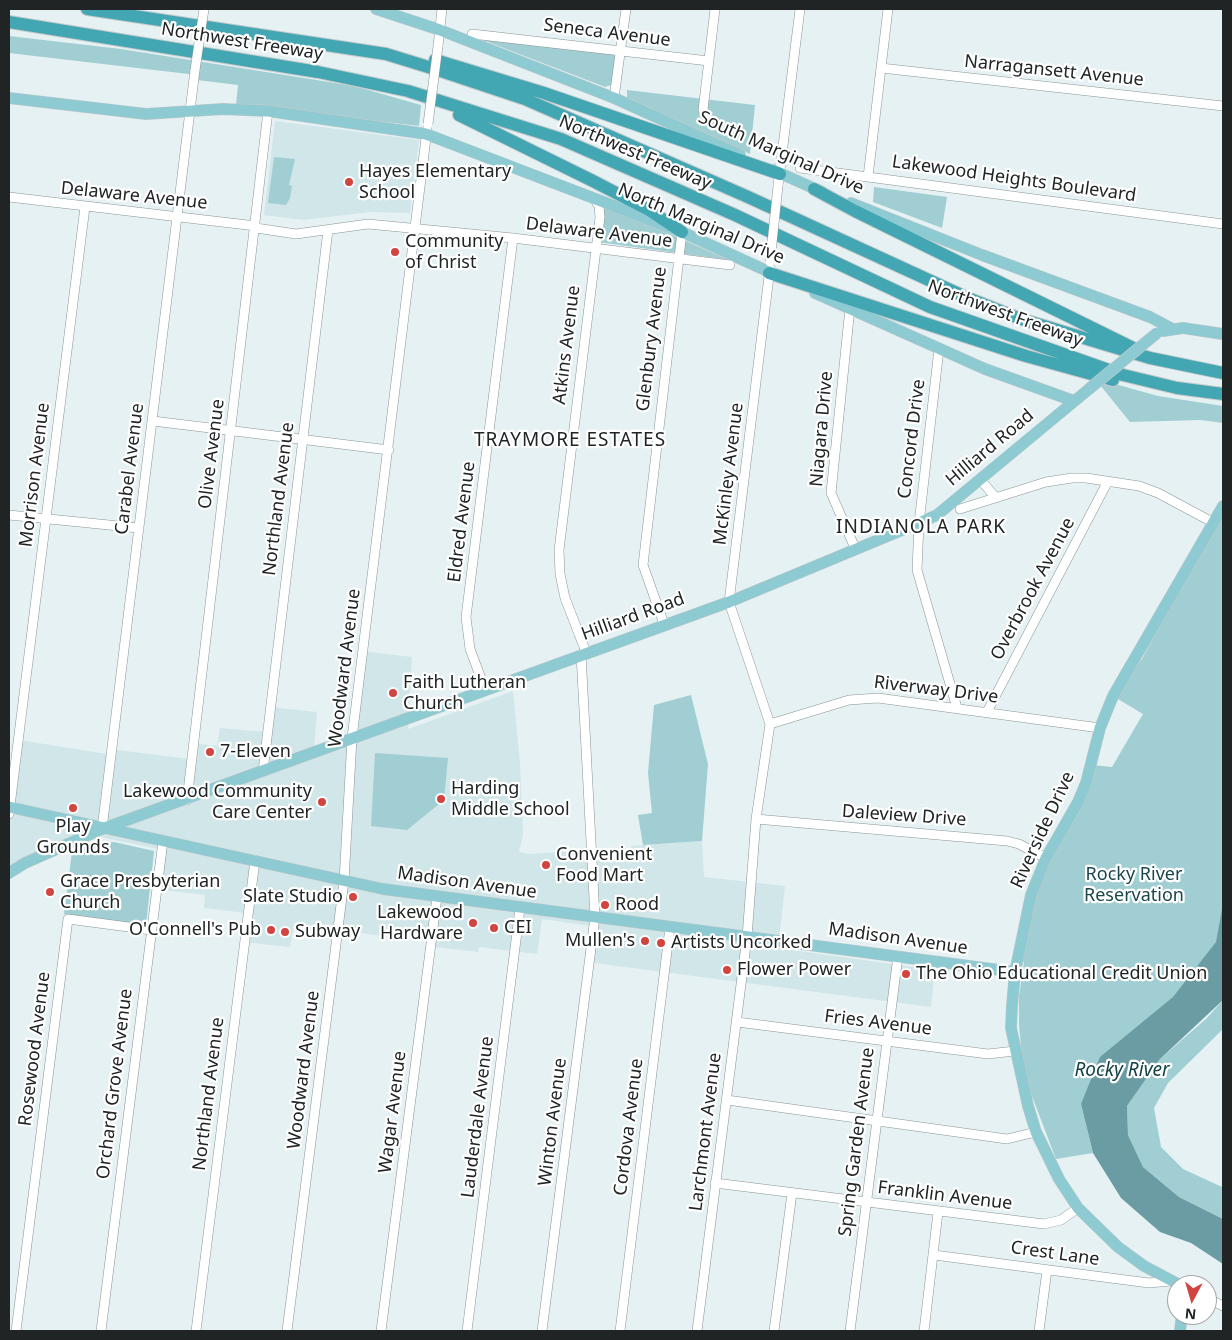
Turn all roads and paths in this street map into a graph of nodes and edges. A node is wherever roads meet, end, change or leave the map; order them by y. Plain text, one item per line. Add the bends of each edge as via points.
1 (87, 9) edge
2 (204, 9) edge
3 (376, 9) edge
4 (442, 9) edge
5 (626, 9) edge
6 (715, 9) edge
7 (800, 9) edge
8 (888, 9) edge
9 (9, 22) edge
10 (9, 30) edge
11 (440, 30) junction
12 (472, 34) dead end
13 (108, 38) junction
14 (621, 52) junction
15 (386, 54) junction
16 (709, 61) junction
17 (881, 68) junction
18 (318, 72) junction
19 (9, 98) edge
20 (614, 98) junction
21 (1223, 106) edge
22 (703, 110) dead end
23 (268, 111) junction
24 (190, 112) junction
25 (427, 129) junction
26 (800, 168) dead end
27 (868, 176) junction
28 (779, 180) junction
29 (814, 189) junction
30 (9, 197) edge
31 (594, 198) junction
32 (85, 207) junction
33 (615, 207) junction
34 (178, 217) junction
35 (600, 217) junction
36 (1223, 224) edge
37 (256, 227) junction
38 (416, 228) junction
39 (328, 230) junction
40 (682, 232) junction
41 (513, 238) junction
42 (595, 248) junction
43 (678, 259) junction
44 (730, 265) dead end
45 (770, 267) junction
46 (850, 308) junction
47 (1171, 328) junction
48 (1223, 334) edge
49 (940, 349) junction
50 (1150, 358) junction
51 (1223, 373) edge
52 (1223, 394) edge
53 (1223, 399) edge
54 (1074, 401) junction
55 (153, 421) junction
56 (231, 430) junction
57 (303, 439) junction
58 (388, 450) junction
59 (980, 479) junction
60 (1108, 481) junction
61 (996, 498) junction
62 (1223, 506) edge
63 (960, 509) dead end
64 (9, 515) edge
65 (46, 519) junction
66 (918, 523) junction
67 (1214, 523) junction
68 (139, 528) junction
69 (855, 548) junction
70 (730, 602) junction
71 (664, 624) junction
72 (584, 653) junction
73 (486, 688) junction
74 (957, 708) junction
75 (987, 712) junction
76 (770, 724) junction
77 (1100, 728) junction
78 (352, 738) junction
79 (263, 771) junction
80 (187, 800) junction
81 (9, 810) edge
82 (756, 819) junction
83 (102, 829) junction
84 (163, 841) junction
85 (1046, 858) junction
86 (254, 860) junction
87 (9, 873) edge
88 (344, 881) junction
89 (437, 897) junction
90 (520, 908) junction
91 (595, 917) junction
92 (670, 927) junction
93 (151, 930) junction
94 (747, 937) junction
95 (898, 956) junction
96 (1016, 972) junction
97 (736, 1022) junction
98 (886, 1040) junction
99 (1015, 1051) junction
100 (727, 1100) junction
101 (876, 1120) junction
102 (1036, 1132) junction
103 (715, 1183) junction
104 (792, 1193) junction
105 (866, 1203) junction
106 (1078, 1208) junction
107 (938, 1212) junction
108 (934, 1255) junction
109 (1047, 1270) junction
110 (1167, 1279) edge
111 (1167, 1283) edge
112 (16, 1331) edge
113 (100, 1331) edge
114 (196, 1331) edge
115 (287, 1331) edge
116 (381, 1331) edge
117 (467, 1331) edge
118 (542, 1331) edge
119 (620, 1331) edge
120 (697, 1331) edge
121 (774, 1331) edge
122 (850, 1331) edge
123 (924, 1331) edge
124 (1039, 1331) edge

1 - 15 highway, Northwest Freeway
2 - 24 street, Carabel Avenue, bridge
3 - 11 main road, South Marginal Drive
4 - 11 street, Woodward Avenue
5 - 14 street
6 - 16 street
7 - 28 street, McKinley Avenue
8 - 17 street
9 - 13 highway, Northwest Freeway
10 - 13 highway
11 - 20 main road, South Marginal Drive
11 - 25 street, Woodward Avenue, bridge
12 - 14 street, Seneca Avenue
13 - 18 highway, Northwest Freeway
14 - 16 street, Seneca Avenue
14 - 20 street
15 - 28 highway via 409,54 544,92
15 - 50 highway, Northwest Freeway via 525,99 977,302 1021,319
16 - 22 street
17 - 21 street, Narragansett Avenue
17 - 27 street
18 - 40 highway via 416,98 467,118 649,210
18 - 52 highway, Northwest Freeway via 408,91 561,139 735,215 930,307 1123,376
19 - 24 main road via 146,114
20 - 28 main road, South Marginal Drive
23 - 24 main road via 223,108
23 - 25 main road, North Marginal Drive
23 - 37 street, Olive Avenue
24 - 34 street, Carabel Avenue
25 - 31 main road, North Marginal Drive
25 - 38 street, Woodward Avenue
26 - 27 street, Lakewood Heights Boulevard
27 - 36 street, Lakewood Heights Boulevard
28 - 29 main road, South Marginal Drive
28 - 45 street, McKinley Avenue, bridge
29 - 47 main road, South Marginal Drive via 1150,317
29 - 50 highway via 1123,341
30 - 32 street, Delaware Avenue
31 - 33 main road, North Marginal Drive
31 - 35 street, Atkins Avenue
32 - 34 street, Delaware Avenue
32 - 65 street, Morrison Avenue
33 - 35 street
33 - 40 main road, North Marginal Drive
34 - 37 street, Delaware Avenue
34 - 55 street, Carabel Avenue
35 - 42 street, Atkins Avenue
37 - 39 street, Delaware Avenue via 296,234
37 - 56 street, Olive Avenue
38 - 39 street, Delaware Avenue via 368,224
38 - 41 street, Delaware Avenue
38 - 58 street, Woodward Avenue
39 - 57 street, Northland Avenue
40 - 43 street, Glenbury Avenue
40 - 45 main road, North Marginal Drive
41 - 42 street, Delaware Avenue
41 - 73 street, Eldred Avenue via 466,617 470,649
42 - 43 street, Delaware Avenue
42 - 72 street, Atkins Avenue via 560,550 565,598
43 - 44 street, Delaware Avenue
43 - 71 street, Glenbury Avenue via 643,566
45 - 46 main road, North Marginal Drive
45 - 53 highway via 1045,362 1169,393
45 - 70 street, McKinley Avenue
46 - 49 main road, North Marginal Drive
46 - 69 street, Niagara Drive via 831,493
47 - 48 main road, Hilliard Road
47 - 54 main road, Hilliard Road, bridge via 1157,333
49 - 54 main road, North Marginal Drive
49 - 66 street, Concord Drive
50 - 51 highway, Northwest Freeway
54 - 59 main road, Hilliard Road
55 - 56 street
55 - 68 street, Carabel Avenue
56 - 57 street
56 - 80 street, Olive Avenue
57 - 58 street
57 - 79 street, Northland Avenue
58 - 78 street, Woodward Avenue
59 - 61 street
59 - 66 main road, Hilliard Road via 937,515
60 - 61 street via 1072,478 1046,482
60 - 67 street via 1158,493
60 - 75 street, Overbrook Avenue
61 - 63 street
62 - 67 main road, Riverside Drive
64 - 65 street
65 - 68 street
65 - 81 street, Morrison Avenue
66 - 69 main road, Hilliard Road
66 - 74 street, Concord Drive via 918,577
67 - 77 main road, Riverside Drive via 1113,696
68 - 83 street, Carabel Avenue
69 - 70 main road, Hilliard Road
70 - 71 main road, Hilliard Road
70 - 76 street, McKinley Avenue
71 - 72 main road, Hilliard Road
72 - 73 main road, Hilliard Road
72 - 91 street, Atkins Avenue
73 - 78 main road, Hilliard Road
74 - 75 street, Riverway Drive
74 - 76 street, Riverway Drive via 862,698
75 - 77 street, Riverway Drive
76 - 82 street, McKinley Avenue
77 - 85 main road, Riverside Drive via 1078,802
78 - 79 main road, Hilliard Road
78 - 88 street, Woodward Avenue
79 - 80 main road, Hilliard Road
80 - 83 main road, Hilliard Road
81 - 83 main road, Madison Avenue
82 - 85 street, Daleview Drive via 1007,842 1019,844
82 - 94 street, McKinley Avenue
83 - 84 main road, Madison Avenue
83 - 87 main road, Hilliard Road via 24,863
84 - 86 main road, Madison Avenue
84 - 93 street, Orchard Grove Avenue
85 - 96 main road, Riverside Drive via 1030,895
86 - 88 main road, Madison Avenue
86 - 114 street, Northland Avenue
88 - 89 main road, Madison Avenue
88 - 115 street, Woodward Avenue
89 - 90 main road, Madison Avenue
89 - 116 street, Wagar Avenue
90 - 91 main road, Madison Avenue
90 - 117 street, Lauderdale Avenue
91 - 92 main road, Madison Avenue
91 - 118 street, Winton Avenue
92 - 94 main road, Madison Avenue
92 - 119 street, Cordova Avenue
93 - 112 street, Rosewood Avenue via 68,919
93 - 113 street, Orchard Grove Avenue
94 - 95 main road, Madison Avenue
94 - 97 street, Larchmont Avenue
95 - 96 main road, Madison Avenue
95 - 98 street, Spring Garden Avenue
96 - 99 main road, Riverside Drive via 1011,1028
97 - 98 street, Fries Avenue
97 - 100 street, Larchmont Avenue
98 - 99 street, Fries Avenue via 988,1054
98 - 101 street, Spring Garden Avenue
99 - 102 main road, Riverside Drive
100 - 101 street
100 - 103 street, Larchmont Avenue
101 - 102 street via 1007,1139
101 - 105 street, Spring Garden Avenue
102 - 106 main road, Riverside Drive via 1059,1180
103 - 104 street, Franklin Avenue
103 - 120 street, Larchmont Avenue
104 - 105 street, Franklin Avenue
104 - 121 street
105 - 107 street, Franklin Avenue
105 - 122 street, Spring Garden Avenue
106 - 107 street, Franklin Avenue via 1061,1220 1044,1224
106 - 110 main road, Riverside Drive via 1124,1252
107 - 108 street
108 - 109 street, Crest Lane
108 - 123 street
109 - 111 street, Crest Lane
109 - 124 street

